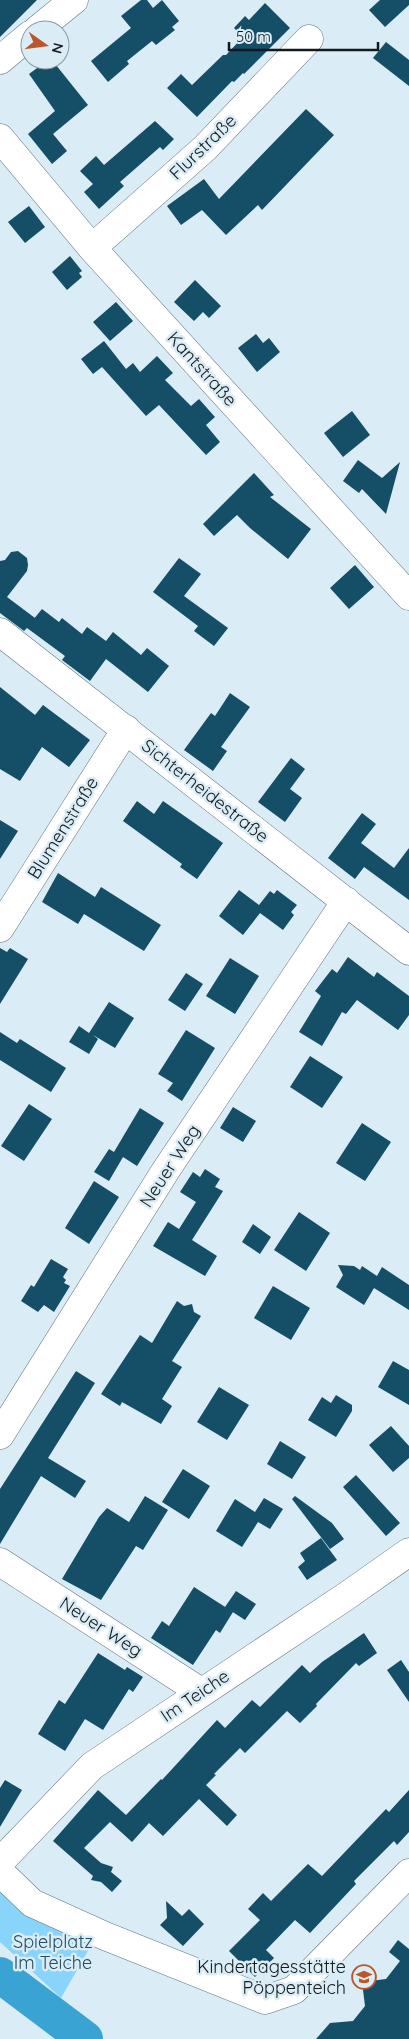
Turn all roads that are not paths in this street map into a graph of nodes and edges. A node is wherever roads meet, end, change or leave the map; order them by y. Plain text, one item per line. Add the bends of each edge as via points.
1 (74, 0) edge
2 (49, 20) edge
3 (310, 39) dead end
4 (20, 43) edge
5 (0, 60) edge
6 (0, 138) edge
7 (92, 248) junction
8 (409, 596) edge
9 (0, 632) edge
10 (126, 729) junction
11 (346, 901) junction
12 (0, 928) edge
13 (409, 951) edge
14 (0, 1435) edge
15 (409, 1552) edge
16 (0, 1562) edge
17 (201, 1692) junction
18 (0, 1862) edge
19 (0, 1872) edge
20 (409, 1873) edge

1 - 2 street
3 - 7 street, Flurstraße via 205,148
4 - 5 street
6 - 7 street, Kantstraße
7 - 8 street, Kantstraße
9 - 10 street, Sichterheidestraße
10 - 11 street, Sichterheidestraße
10 - 12 street, Blumenstraße
11 - 13 street, Sichterheidestraße
11 - 14 street, Neuer Weg via 166,1170
15 - 17 street, Im Teiche
16 - 17 street, Neuer Weg
17 - 18 street, Im Teiche via 92,1766
19 - 20 street via 32,1903 265,2000 294,1990

